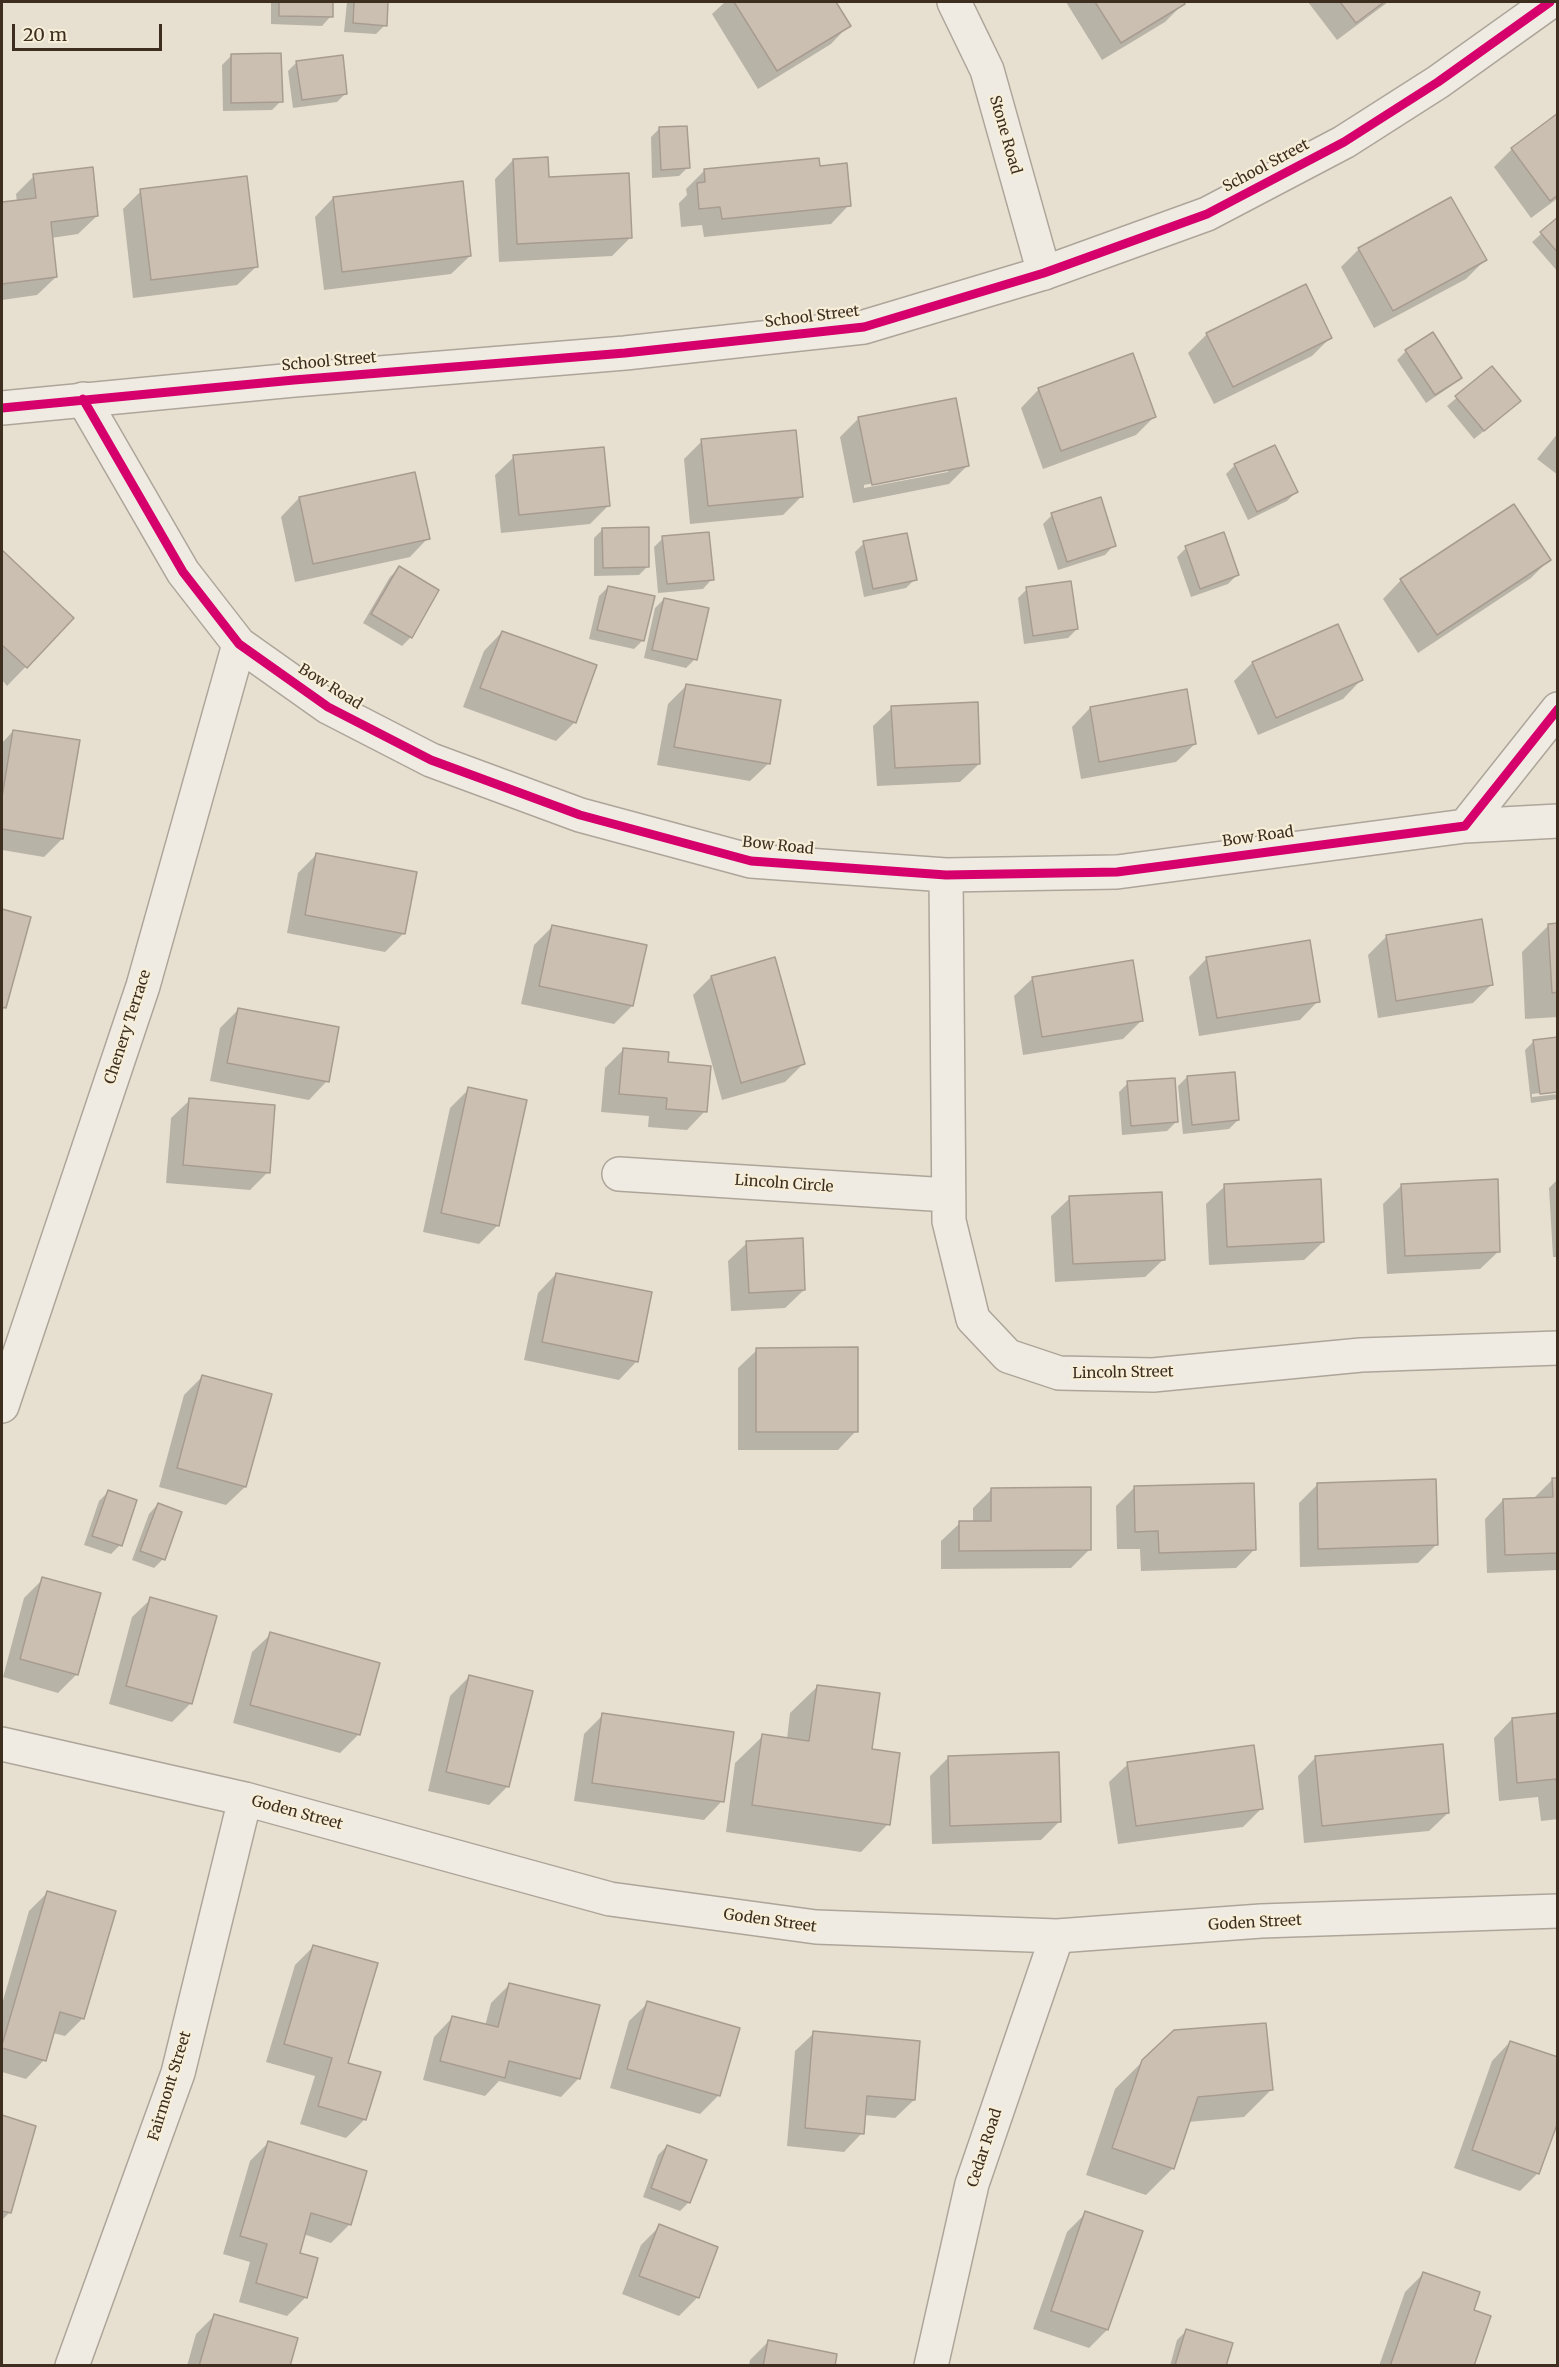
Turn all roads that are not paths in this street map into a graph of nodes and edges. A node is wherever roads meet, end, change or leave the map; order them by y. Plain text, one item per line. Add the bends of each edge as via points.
1 (954, 2) edge
2 (1550, 2) edge
3 (1044, 273) junction
4 (83, 399) junction
5 (2, 408) edge
6 (239, 644) junction
7 (1557, 709) edge
8 (1557, 821) edge
9 (1465, 826) junction
10 (946, 875) junction
11 (619, 1174) dead end
12 (948, 1195) junction
13 (1557, 1348) edge
14 (2, 1406) edge
15 (2, 1744) edge
16 (245, 1799) junction
17 (1557, 1911) edge
18 (1057, 1936) junction
19 (72, 2366) edge
20 (931, 2366) edge

1 - 3 street, Stone Road via 987,70
2 - 3 street, School Street via 1438,82 1344,142 1207,214
3 - 4 street, School Street via 864,327 625,353
4 - 5 street, School Street
4 - 6 street, Bow Road via 183,572
6 - 10 street, Bow Road via 327,707 431,760 580,815 752,861
6 - 14 street, Chenery Terrace via 143,986
7 - 9 street
8 - 9 street, Bow Road
9 - 10 street, Bow Road via 1117,872
10 - 12 street, Lincoln Street
11 - 12 street, Lincoln Circle
12 - 13 street, Lincoln Street via 948,1221 973,1319 1008,1356 1059,1373 1153,1375 1361,1355
15 - 16 street, Goden Street
16 - 18 street, Goden Street via 610,1899 816,1928
16 - 19 street, Fairmont Street via 178,2073
17 - 18 street, Goden Street via 1261,1921
18 - 20 street, Cedar Road via 972,2184

